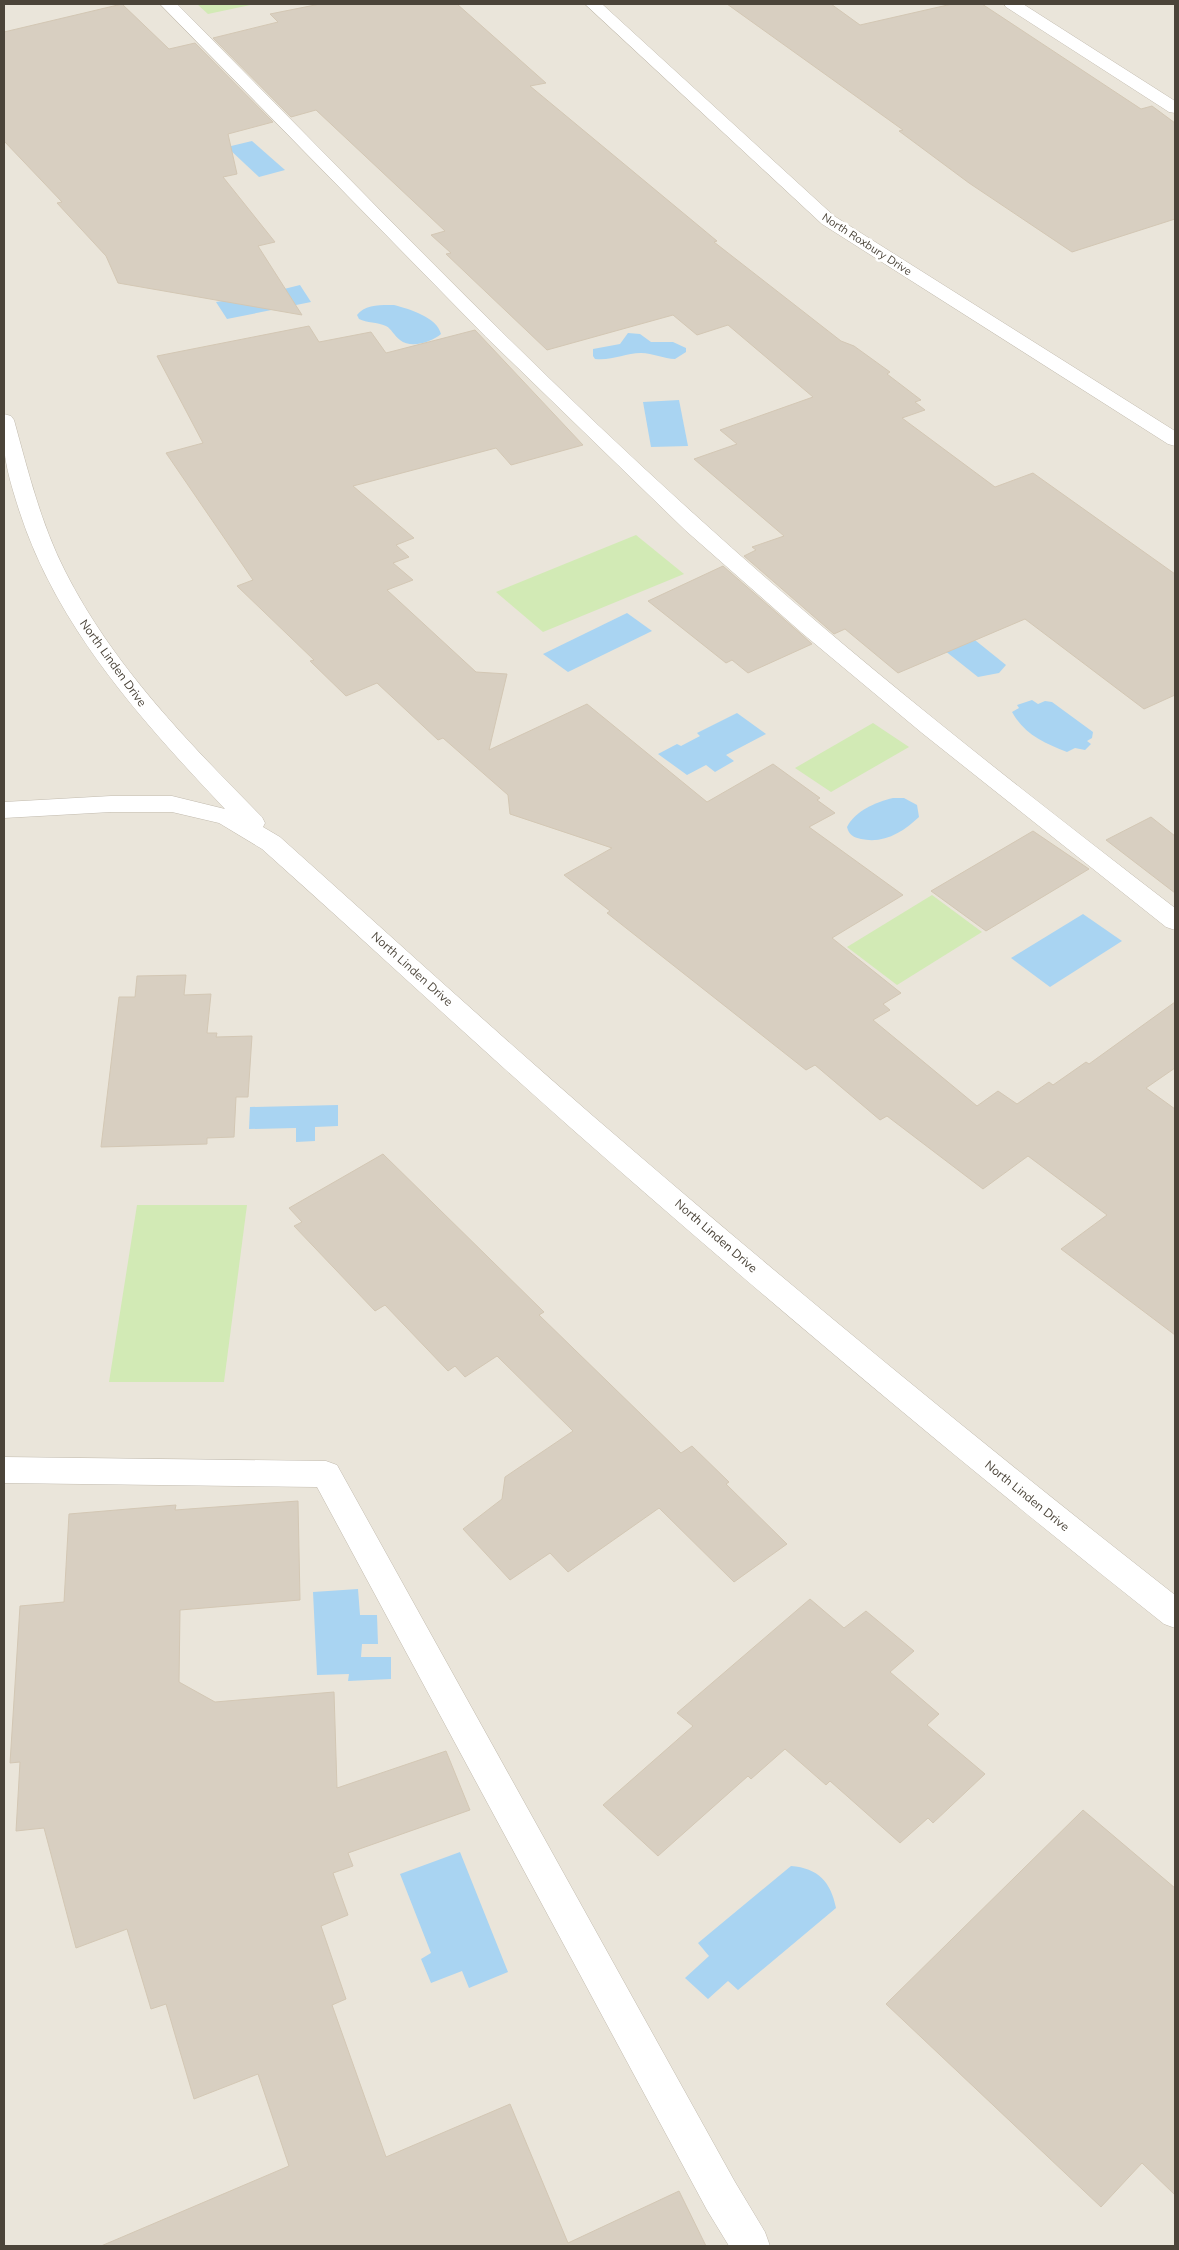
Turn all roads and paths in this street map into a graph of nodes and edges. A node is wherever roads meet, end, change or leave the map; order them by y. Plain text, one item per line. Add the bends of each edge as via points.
1 (168, 4) edge
2 (592, 4) edge
3 (1012, 4) edge
4 (1175, 108) edge
5 (4, 420) edge
6 (1175, 440) edge
7 (4, 810) edge
8 (271, 843) junction
9 (1175, 921) edge
10 (4, 1470) edge
11 (1175, 1614) edge
12 (751, 2246) edge

1 - 9 street via 483,323 694,526 950,745
2 - 6 street, North Roxbury Drive via 828,220
3 - 4 street
5 - 8 street, North Linden Drive via 30,513 54,572 85,626 159,726
7 - 8 street, North Linden Drive via 172,804 227,816
8 - 11 street, North Linden Drive via 582,1121 784,1295 1046,1513
10 - 12 street via 326,1474 716,2188

